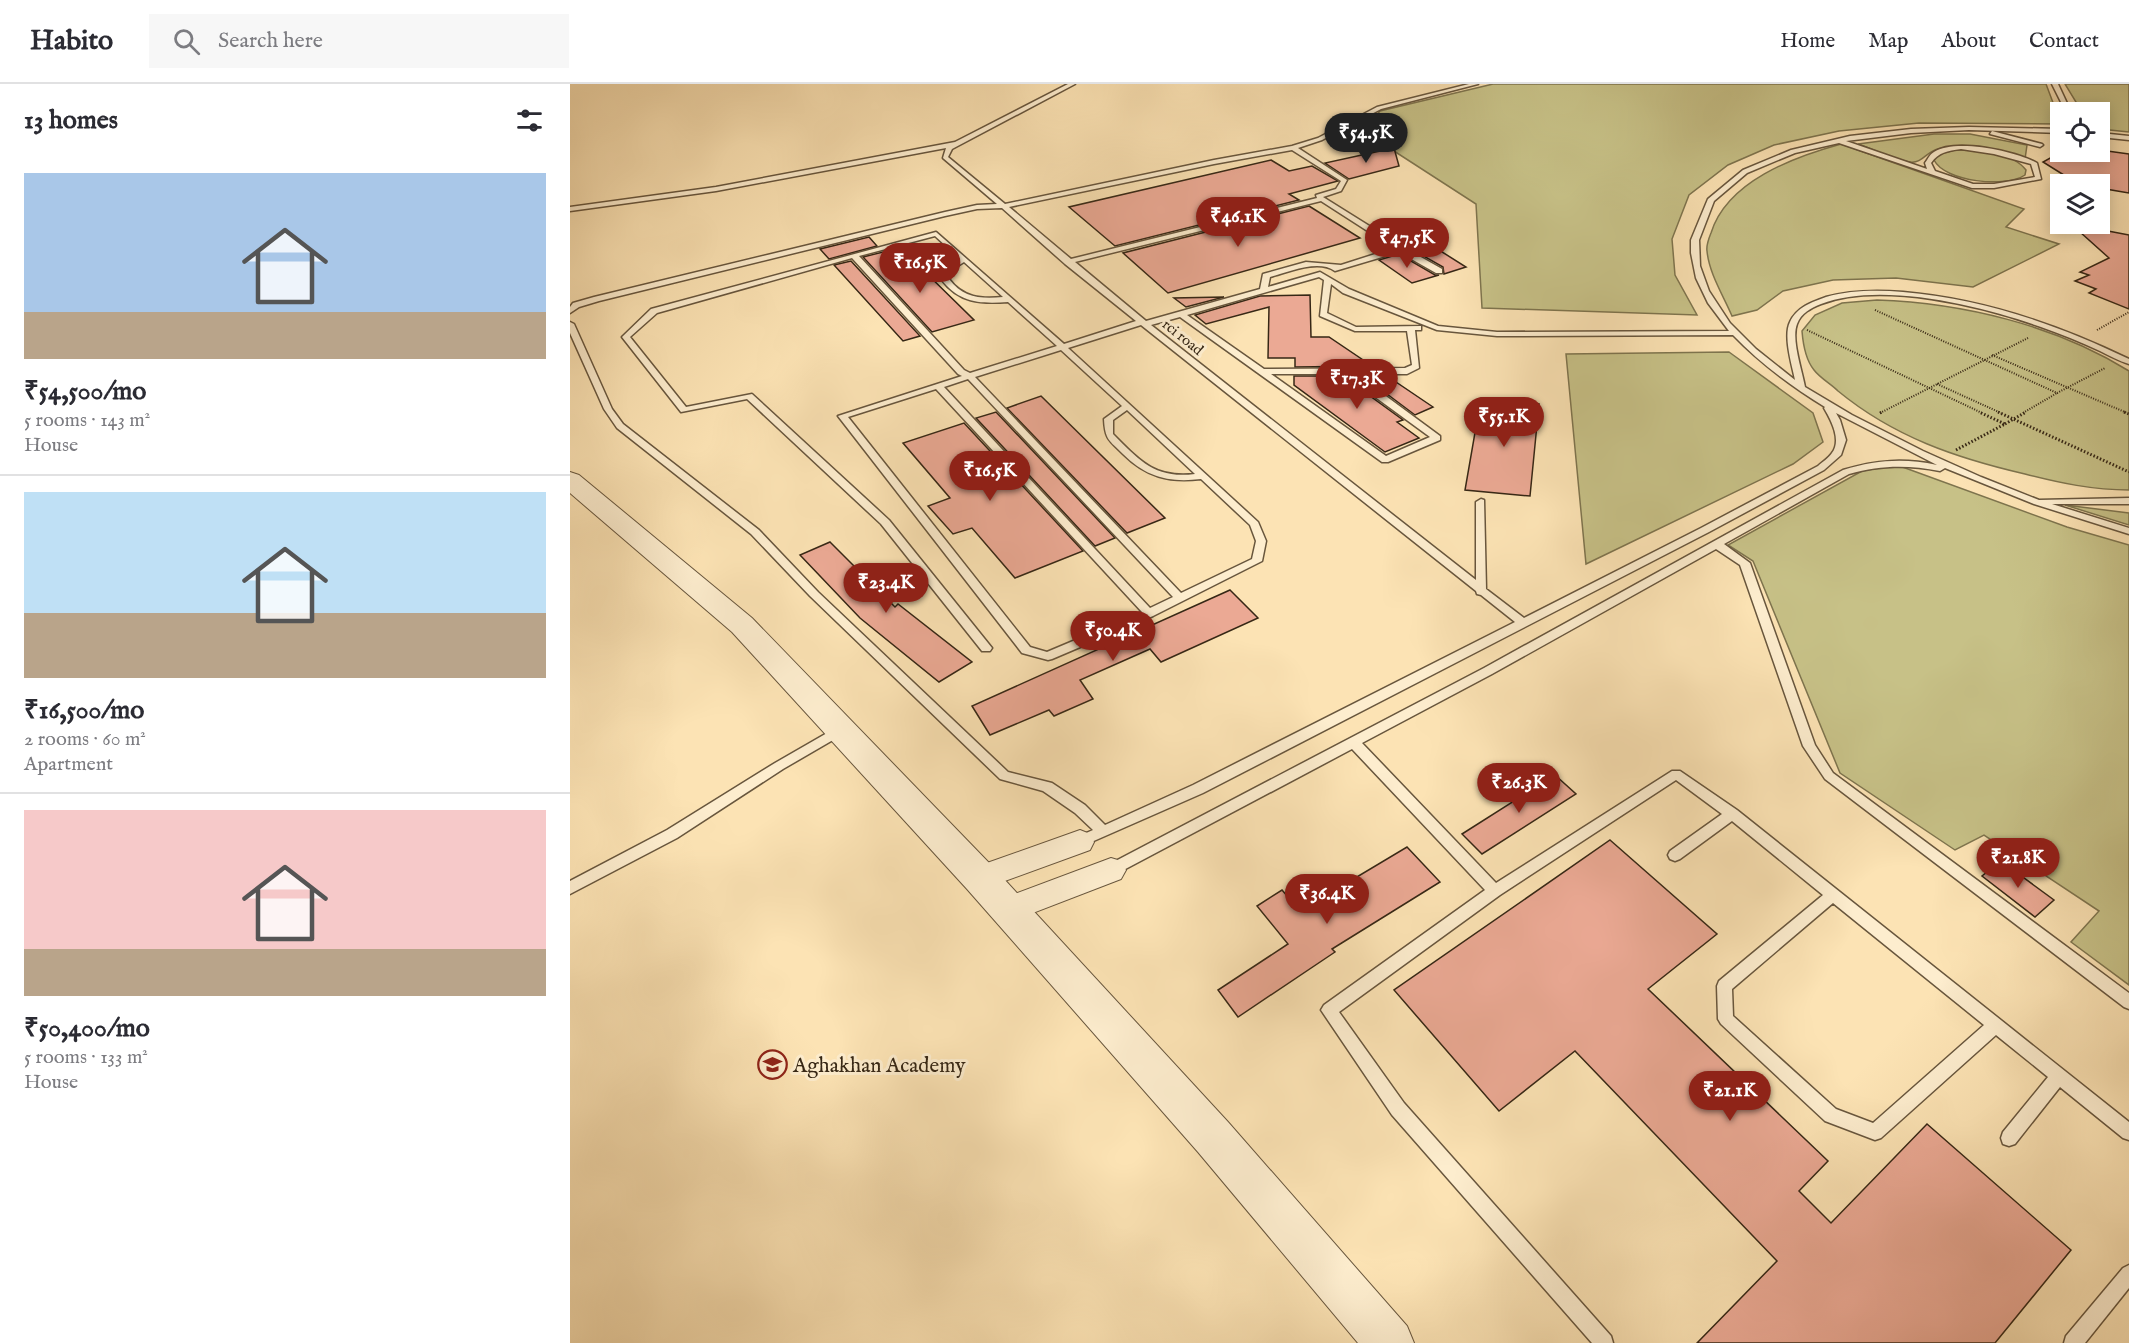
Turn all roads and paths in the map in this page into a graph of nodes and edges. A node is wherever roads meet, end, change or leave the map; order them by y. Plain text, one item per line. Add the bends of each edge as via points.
1 (1072, 84) edge
2 (1474, 84) edge
3 (2055, 84) edge
4 (2064, 102) edge
5 (1969, 128) junction
6 (2043, 130) junction
7 (2050, 130) edge
8 (2110, 136) edge
9 (2129, 138) edge
10 (1838, 140) junction
11 (958, 144) junction
12 (1293, 148) junction
13 (1932, 172) junction
14 (1322, 199) junction
15 (1003, 206) junction
16 (570, 209) edge
17 (1400, 249) junction
18 (854, 255) junction
19 (964, 259) junction
20 (1068, 262) junction
21 (1342, 267) junction
22 (1439, 271) dead end
23 (1324, 277) junction
24 (1264, 290) junction
25 (1841, 295) junction
26 (1010, 299) junction
27 (570, 311) edge
28 (2129, 312) edge
29 (1181, 314) junction
30 (1144, 323) junction
31 (570, 324) edge
32 (1793, 324) junction
33 (1411, 328) junction
34 (1437, 328) junction
35 (1735, 333) junction
36 (2028, 337) dead end
37 (2080, 339) junction
38 (1062, 348) junction
39 (1992, 355) junction
40 (1983, 360) junction
41 (2129, 362) edge
42 (2110, 364) dead end
43 (1358, 371) junction
44 (1261, 372) junction
45 (969, 376) junction
46 (1936, 384) junction
47 (938, 386) junction
48 (1801, 388) junction
49 (1928, 388) junction
50 (2067, 388) junction
51 (2058, 393) junction
52 (1827, 406) junction
53 (1126, 407) junction
54 (2129, 414) edge
55 (1889, 417) dead end
56 (2014, 419) junction
57 (2005, 424) junction
58 (1955, 451) dead end
59 (1956, 472) junction
60 (2129, 472) edge
61 (1202, 476) junction
62 (570, 480) edge
63 (2032, 501) junction
64 (2129, 501) edge
65 (1481, 502) dead end
66 (2129, 531) edge
67 (1716, 544) junction
68 (1481, 592) junction
69 (1180, 598) junction
70 (1149, 613) junction
71 (1523, 623) junction
72 (986, 648) dead end
73 (841, 730) junction
74 (1353, 741) junction
75 (1732, 814) junction
76 (1091, 836) junction
77 (1675, 855) dead end
78 (1111, 870) joint
79 (980, 878) junction
80 (570, 888) edge
81 (1495, 891) junction
82 (1833, 895) junction
83 (1007, 910) junction
84 (2129, 1002) edge
85 (1996, 1025) junction
86 (2059, 1076) junction
87 (2129, 1132) edge
88 (2009, 1138) dead end
89 (2129, 1274) edge
90 (1390, 1343) edge
91 (1604, 1343) edge
92 (2073, 1343) edge

1 - 11 lane
2 - 12 lane via 1379,108 1320,139
3 - 4 lane
5 - 6 lane
5 - 6 lane via 2041,148
5 - 10 lane via 1899,131
6 - 7 lane
8 - 9 lane
10 - 13 lane
10 - 35 lane via 1764,163 1726,186 1705,209 1696,229 1694,251 1699,275 1711,302
11 - 15 lane, rci road via 945,157
11 - 16 lane via 779,178
12 - 14 lane via 1344,180 1339,190 1318,196
12 - 15 lane
13 - 13 lane via 1972,186 2039,178 2034,163 1978,149 1938,151 1930,156
14 - 17 lane
14 - 20 lane
15 - 20 lane, rci road
15 - 27 lane via 945,214 590,300
17 - 21 lane
17 - 22 lane
18 - 19 lane via 936,234
18 - 45 lane via 961,372
18 - 72 lane via 654,311 626,337 684,410 749,396 885,522
19 - 26 lane
19 - 26 lane via 945,279 958,294 984,302
20 - 30 lane, rci road
21 - 23 lane
21 - 24 lane via 1306,264 1266,276
23 - 24 lane
23 - 33 lane via 1323,314 1355,329
23 - 34 lane via 1346,291
24 - 29 lane
25 - 32 lane via 1807,307
25 - 37 lane via 1920,295 1986,308
25 - 40 path
26 - 38 lane
28 - 37 path
29 - 30 lane
29 - 44 lane
30 - 38 lane
30 - 68 lane, rci road
31 - 76 lane via 608,409 620,426 755,532 813,594 1004,776 1047,788 1080,809
32 - 48 lane
32 - 49 path
33 - 34 lane
33 - 43 lane via 1416,366 1407,371
34 - 35 lane via 1497,334
35 - 48 lane
36 - 39 path
37 - 41 lane
38 - 45 lane
38 - 53 lane
39 - 40 path
39 - 50 path
40 - 46 path
40 - 51 path
42 - 50 path
43 - 44 lane
43 - 44 lane via 1355,378 1437,438 1385,460
45 - 47 lane
45 - 69 lane
46 - 49 path
46 - 56 path
47 - 70 lane
47 - 70 lane via 842,416 1026,650 1047,656
48 - 52 lane
49 - 55 path via 1879,412
49 - 57 path
50 - 51 path
50 - 54 path
51 - 56 path
52 - 59 lane
52 - 71 lane via 1841,440 1838,453 1821,468
53 - 61 lane
53 - 61 lane via 1108,420 1109,435 1141,467 1169,479
56 - 57 path
56 - 60 path
57 - 58 path
59 - 63 lane
59 - 67 lane via 1905,461 1874,463 1846,472
61 - 69 lane via 1254,524 1261,542 1257,561
62 - 73 street via 742,626
63 - 64 lane
63 - 66 lane
65 - 68 lane
67 - 74 lane
67 - 84 lane via 1745,563 1809,746 1829,776
68 - 71 lane, rci road
69 - 70 lane
71 - 76 lane via 1198,789
73 - 79 street
73 - 80 lane via 672,834
74 - 78 lane
74 - 81 lane
75 - 77 lane
75 - 81 lane via 1676,774
75 - 82 lane
76 - 79 street
78 - 83 street
79 - 83 street
81 - 91 lane via 1329,1010 1398,1109
82 - 85 lane
82 - 85 lane via 1724,986 1726,1019 1830,1115 1875,1132
83 - 90 street via 1214,1137
85 - 86 lane
86 - 87 lane
86 - 88 lane
89 - 92 lane

